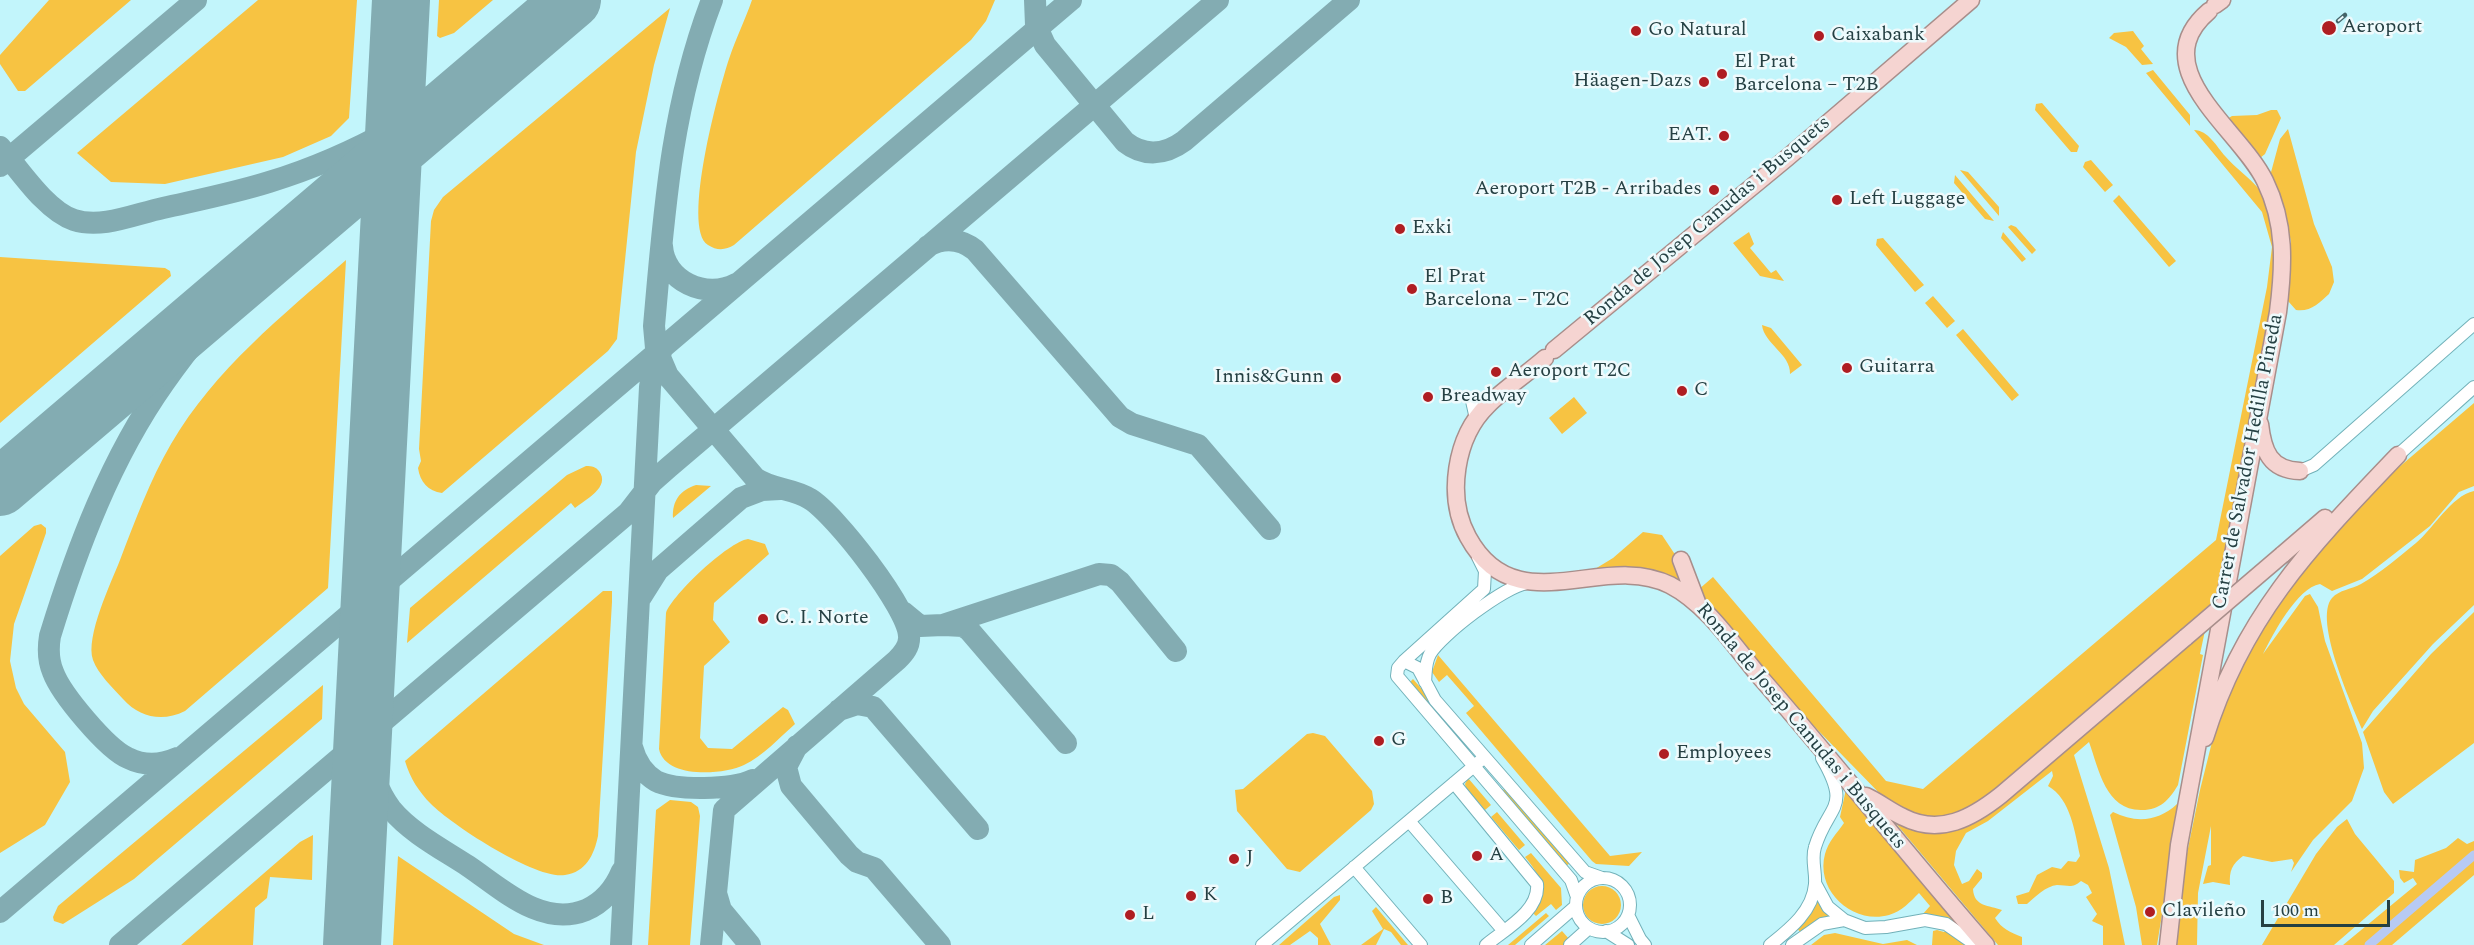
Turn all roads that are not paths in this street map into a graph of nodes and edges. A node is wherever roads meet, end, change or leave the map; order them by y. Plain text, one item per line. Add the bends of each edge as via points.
1 (1971, 0) edge
2 (2215, 5) edge
3 (2474, 324) edge
4 (2474, 387) edge
5 (1472, 401) dead end
6 (2258, 410) junction
7 (1476, 419) junction
8 (2398, 455) junction
9 (2300, 471) joint
10 (1474, 548) junction
11 (1681, 560) dead end
12 (1532, 582) junction
13 (1700, 608) junction
14 (1454, 624) junction
15 (1404, 661) junction
16 (1425, 683) junction
17 (1806, 731) junction
18 (1485, 756) junction
19 (1474, 765) junction
20 (1454, 783) junction
21 (1860, 793) junction
22 (2187, 799) junction
23 (1409, 821) junction
24 (1354, 867) junction
25 (1602, 878) junction
26 (1815, 883) junction
27 (1577, 902) junction
28 (1628, 915) junction
29 (1844, 920) junction
30 (1589, 928) junction
31 (1503, 930) junction
32 (1606, 931) junction
33 (1262, 945) edge
34 (1421, 945) edge
35 (1486, 945) edge
36 (1531, 945) edge
37 (1570, 945) edge
38 (1628, 945) edge
39 (1645, 945) edge
40 (1770, 945) edge
41 (1792, 945) edge
42 (1976, 945) edge
43 (1986, 945) edge
44 (2168, 945) edge

1 - 7 main road, Ronda de Josep Canudas i Busquets via 1489,404
2 - 6 main road, Carrer de Salvador Hedilla Pineda via 2195,22 2188,34 2188,74 2265,180 2282,238 2278,312
3 - 9 street via 2321,459
4 - 8 street
5 - 7 street
6 - 9 main road via 2268,457 2282,469
6 - 22 main road, Carrer de Salvador Hedilla Pineda
7 - 10 main road, Ronda de Josep Canudas i Busquets via 1467,434 1456,488 1459,514
8 - 21 main road, bridge via 2001,795 1969,817 1939,825 1916,823
8 - 22 main road via 2305,553 2266,605 2223,692
10 - 12 main road, Ronda de Josep Canudas i Busquets via 1500,570
10 - 14 street via 1485,571 1484,589
11 - 13 main road
12 - 13 main road, Ronda de Josep Canudas i Busquets via 1554,584 1615,574 1643,576 1671,586
12 - 14 street via 1500,592
13 - 17 main road, Ronda de Josep Canudas i Busquets
14 - 15 street
14 - 16 street via 1430,654
15 - 16 street via 1418,668
15 - 19 street via 1397,675
16 - 18 street
17 - 21 main road, Ronda de Josep Canudas i Busquets
17 - 26 street via 1837,792 1832,814 1815,847
18 - 19 street
18 - 25 street via 1584,872
19 - 20 street
19 - 27 street via 1571,880
20 - 23 street
20 - 31 street via 1536,880 1535,900
21 - 43 main road, Ronda de Josep Canudas i Busquets
22 - 44 main road, Carrer de Salvador Hedilla Pineda
23 - 24 street
23 - 31 street
24 - 33 street
24 - 34 street
25 - 27 street via 1586,884
25 - 28 street via 1624,887
26 - 29 street via 1828,907
26 - 40 street via 1812,899 1799,920
27 - 30 street via 1579,916
27 - 36 street
28 - 32 street via 1623,923
28 - 39 street
29 - 41 street via 1822,924
29 - 42 street via 1865,928 1936,921
30 - 32 street
30 - 37 street
31 - 35 street
32 - 38 street

